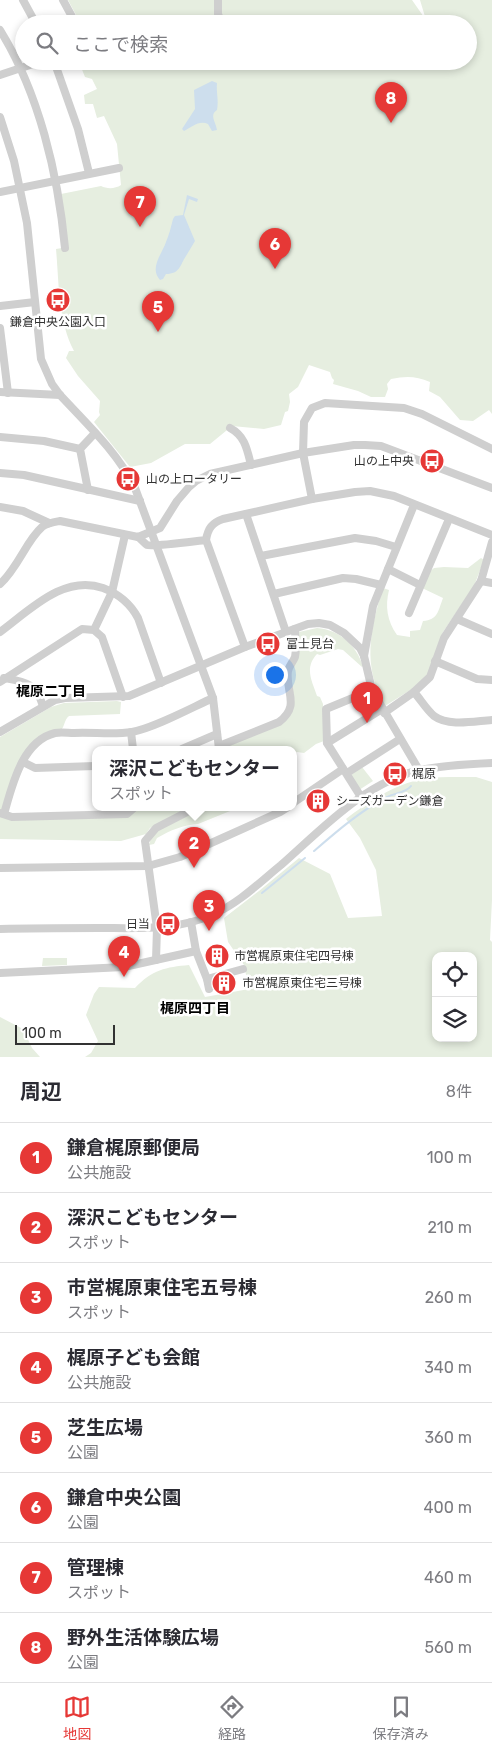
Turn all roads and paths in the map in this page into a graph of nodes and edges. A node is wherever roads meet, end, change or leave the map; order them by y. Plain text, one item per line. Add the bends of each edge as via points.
1 (23, 0) edge
2 (63, 0) edge
3 (218, 0) edge
4 (31, 15) edge
5 (71, 15) edge
6 (218, 15) edge
7 (0, 30) edge
8 (15, 59) edge
9 (17, 70) edge
10 (20, 70) edge
11 (57, 70) edge
12 (0, 75) edge
13 (0, 117) edge
14 (119, 168) dead end
15 (90, 173) junction
16 (56, 180) junction
17 (20, 188) junction
18 (0, 192) edge
19 (65, 248) dead end
20 (35, 302) junction
21 (0, 306) edge
22 (0, 328) edge
23 (4, 392) edge
24 (60, 395) junction
25 (230, 428) dead end
26 (95, 434) junction
27 (0, 437) edge
28 (80, 449) junction
29 (492, 449) edge
30 (303, 453) junction
31 (251, 465) junction
32 (0, 473) edge
33 (492, 488) edge
34 (88, 490) junction
35 (312, 499) junction
36 (140, 501) junction
37 (414, 505) junction
38 (0, 507) edge
39 (246, 514) junction
40 (450, 519) junction
41 (49, 523) junction
42 (152, 532) junction
43 (125, 535) junction
44 (492, 535) edge
45 (138, 537) junction
46 (206, 540) junction
47 (492, 542) edge
48 (157, 546) junction
49 (396, 548) junction
50 (261, 556) junction
51 (388, 569) junction
52 (481, 581) junction
53 (492, 583) edge
54 (0, 584) edge
55 (381, 584) junction
56 (420, 585) junction
57 (112, 592) junction
58 (274, 594) junction
59 (409, 612) dead end
60 (457, 618) junction
61 (295, 629) junction
62 (94, 630) junction
63 (0, 632) edge
64 (286, 632) junction
65 (492, 634) edge
66 (246, 648) junction
67 (364, 656) junction
68 (435, 661) junction
69 (201, 665) junction
70 (2, 679) edge
71 (492, 680) edge
72 (161, 683) junction
73 (372, 690) junction
74 (414, 692) junction
75 (123, 697) junction
76 (213, 698) junction
77 (43, 706) junction
78 (383, 711) junction
79 (492, 720) edge
80 (0, 732) edge
81 (131, 732) junction
82 (217, 734) junction
83 (400, 739) junction
84 (327, 743) junction
85 (133, 746) edge
86 (189, 746) edge
87 (219, 746) edge
88 (224, 746) edge
89 (23, 762) junction
90 (492, 763) edge
91 (92, 766) edge
92 (418, 770) junction
93 (345, 771) junction
94 (362, 797) junction
95 (297, 801) edge
96 (131, 811) edge
97 (189, 811) edge
98 (282, 811) edge
99 (2, 814) edge
100 (148, 866) junction
101 (0, 868) edge
102 (191, 922) junction
103 (0, 928) edge
104 (157, 928) junction
105 (196, 951) junction
106 (156, 960) junction
107 (242, 969) dead end
108 (0, 973) edge
109 (207, 979) junction
110 (208, 989) dead end

1 - 4 street
2 - 5 street
3 - 6 street
7 - 8 street
9 - 12 street
10 - 16 street via 35,106
11 - 15 street
13 - 17 street
14 - 15 street
15 - 16 street
16 - 17 street
16 - 19 street
17 - 18 street
17 - 20 street
20 - 21 street
20 - 24 street via 41,359
22 - 23 street
23 - 24 street
24 - 26 street
25 - 31 street via 246,444
26 - 28 street
26 - 36 street via 130,477
27 - 28 street via 44,441
28 - 34 street
29 - 30 street via 404,408 324,402 312,408 305,417
30 - 31 street
30 - 33 street via 354,444 381,446
30 - 35 street
31 - 42 street via 210,474 196,481 160,528
32 - 34 street via 24,474
34 - 36 street
35 - 37 street via 370,491 394,496
35 - 39 street
36 - 42 street
37 - 40 street
37 - 49 street
38 - 41 street
39 - 46 street via 216,522 209,528
39 - 50 street
40 - 44 street
40 - 56 street
41 - 43 street via 60,521
41 - 54 street via 36,533
42 - 45 street
42 - 48 street
43 - 45 street
43 - 57 street
45 - 48 street via 148,545
46 - 48 street
46 - 66 street
47 - 52 street
48 - 69 street
49 - 50 street via 355,538
49 - 51 street
50 - 58 street
51 - 55 street
51 - 56 street
52 - 53 street
52 - 60 street
55 - 58 street via 349,578 335,579
55 - 67 street via 373,606
56 - 59 street
57 - 62 street
57 - 63 street via 80,584 64,588
57 - 72 street via 133,608
58 - 64 street
60 - 65 street
60 - 68 street
61 - 64 street
61 - 67 street via 319,623 330,626 344,632
61 - 88 street via 296,651 288,668 292,698 287,716
62 - 70 street via 82,629
62 - 75 street via 102,637
64 - 66 street
66 - 69 street
67 - 73 street
68 - 71 street via 477,679
68 - 74 street via 430,677
69 - 72 street
69 - 76 street
70 - 77 street via 28,683 35,689
72 - 75 street
73 - 78 street
73 - 84 street via 326,709
74 - 78 street
74 - 79 street via 439,719 455,722
75 - 77 street via 65,698
76 - 81 street
76 - 82 street
77 - 80 street
78 - 83 street
78 - 84 street
81 - 85 street
81 - 89 street via 56,733 37,742
82 - 86 street
82 - 87 street
83 - 92 street
83 - 93 street
84 - 93 street
89 - 91 street via 35,768
89 - 99 street
90 - 92 street
92 - 94 street via 390,780
93 - 94 street
93 - 95 street
94 - 102 street via 248,893 216,913
96 - 99 street via 128,814 12,817
97 - 100 street via 156,828 145,841
98 - 100 street via 180,858
100 - 101 street
100 - 104 street
102 - 104 street
102 - 105 street
103 - 104 street
104 - 106 street
105 - 106 street
105 - 109 street
106 - 108 street via 124,967
107 - 109 street
109 - 110 street

